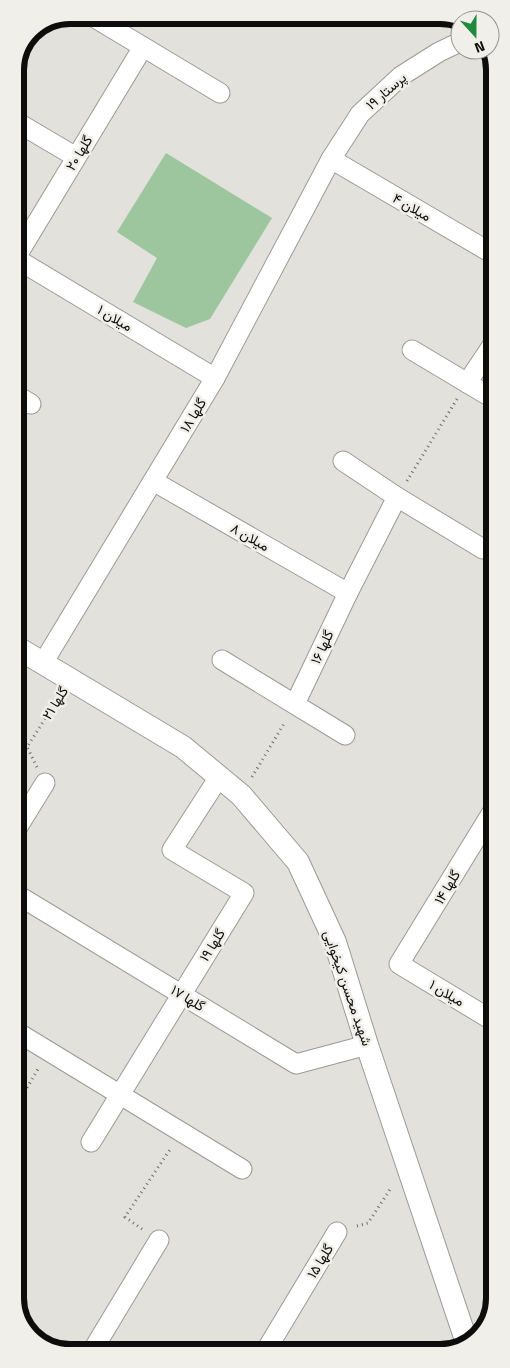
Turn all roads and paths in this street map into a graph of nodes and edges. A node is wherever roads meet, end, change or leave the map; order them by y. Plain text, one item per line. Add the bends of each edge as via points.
1 (105, 24) edge
2 (143, 47) junction
3 (450, 47) edge
4 (220, 93) dead end
5 (24, 126) edge
6 (76, 158) junction
7 (331, 160) junction
8 (24, 245) edge
9 (486, 250) edge
10 (24, 263) edge
11 (412, 350) dead end
12 (486, 356) edge
13 (215, 378) junction
14 (467, 384) junction
15 (486, 395) edge
16 (342, 461) dead end
17 (153, 481) junction
18 (397, 497) junction
19 (483, 549) dead end
20 (348, 593) junction
21 (24, 652) edge
22 (222, 660) dead end
23 (43, 663) junction
24 (70, 679) junction
25 (296, 704) junction
26 (345, 735) dead end
27 (219, 777) junction
28 (45, 783) joint
29 (242, 795) junction
30 (24, 817) edge
31 (486, 822) edge
32 (24, 899) edge
33 (399, 964) joint
34 (182, 994) junction
35 (486, 1017) edge
36 (24, 1037) edge
37 (367, 1045) junction
38 (49, 1052) junction
39 (24, 1093) edge
40 (120, 1095) junction
41 (181, 1133) junction
42 (91, 1142) dead end
43 (408, 1164) junction
44 (242, 1169) dead end
45 (337, 1232) joint
46 (159, 1240) joint
47 (465, 1337) edge
48 (96, 1344) edge
49 (270, 1344) edge

1 - 2 street
2 - 4 street
2 - 6 street, گلها ۲۰
3 - 7 street, پرستار ۱۹ via 401,76 360,114
5 - 6 street
6 - 8 street, گلها ۲۰
7 - 9 street, میلان ۴
7 - 13 street, گلها ۱۸
10 - 13 street, میلان ۱
11 - 14 street
12 - 14 street
13 - 17 street, گلها ۱۸
14 - 15 street
14 - 18 path
16 - 18 street
17 - 20 street, میلان ۸
17 - 23 street, گلها ۱۸
18 - 19 street
18 - 20 street, گلها ۱۶
20 - 25 street, گلها ۱۶
21 - 23 street, شهید محسن کیخوایی
22 - 25 street
23 - 24 street, شهید محسن کیخوایی
24 - 27 street, شهید محسن کیخوایی via 183,747
24 - 28 path, گلها ۲۱ via 27,747
25 - 26 street
25 - 29 path
27 - 29 street, شهید محسن کیخوایی
27 - 34 street, گلها ۱۹ via 172,850 244,893
28 - 30 street
29 - 37 street, شهید محسن کیخوایی via 298,862 334,942
31 - 33 street, گلها ۱۴
32 - 34 street, گلها ۱۷
33 - 35 street, میلان ۱
34 - 37 street, گلها ۱۷ via 296,1064
34 - 40 street, گلها ۱۹
36 - 38 street
37 - 43 street, شهید محسن کیخوایی
38 - 39 path
38 - 40 street
40 - 41 street
40 - 42 street, گلها ۱۹
41 - 44 street
41 - 46 path via 125,1217
43 - 45 path, گلها ۱۵ via 368,1223
43 - 47 street, شهید محسن کیخوایی
45 - 49 street, گلها ۱۵
46 - 48 street

